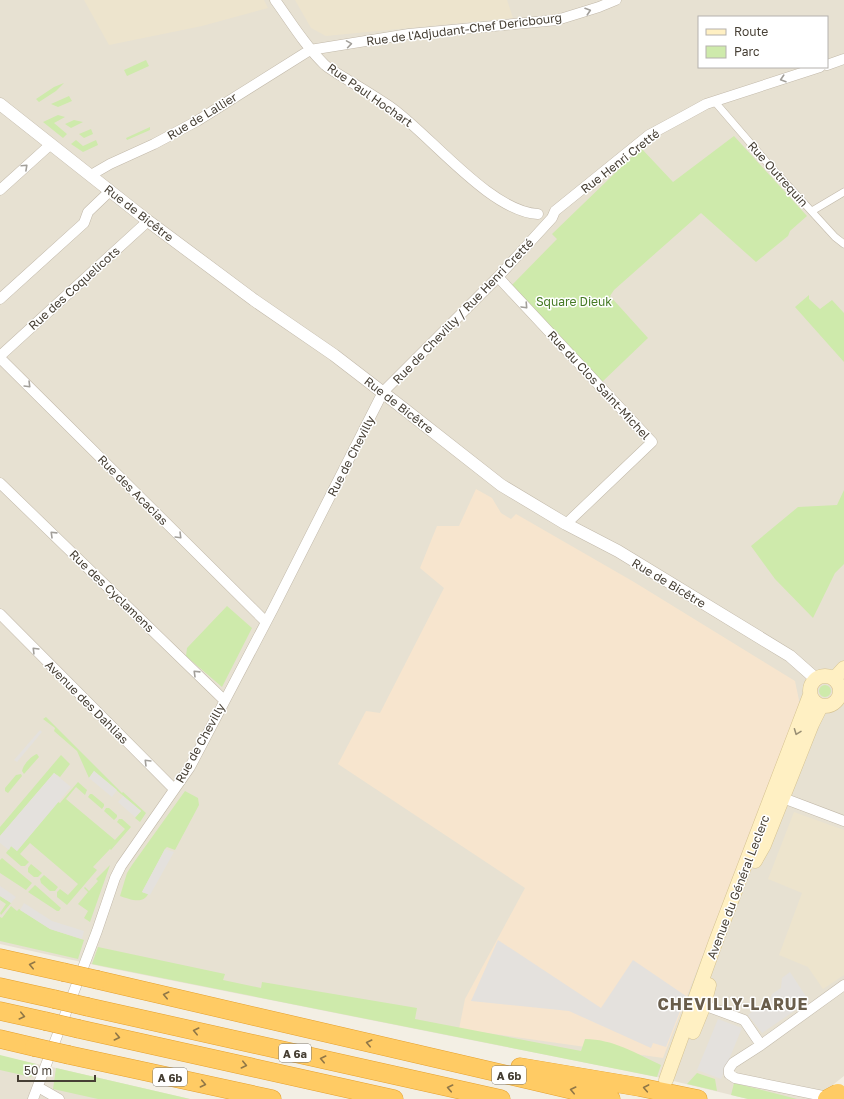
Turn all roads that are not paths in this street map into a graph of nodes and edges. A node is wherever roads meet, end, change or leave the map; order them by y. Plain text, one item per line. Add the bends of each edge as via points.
1 (275, 0) edge
2 (616, 0) edge
3 (310, 50) junction
4 (844, 59) edge
5 (828, 65) edge
6 (817, 68) edge
7 (715, 102) junction
8 (0, 105) edge
9 (51, 144) junction
10 (91, 175) junction
11 (0, 190) edge
12 (110, 191) junction
13 (844, 192) edge
14 (812, 211) junction
15 (538, 214) dead end
16 (148, 221) junction
17 (543, 229) joint
18 (844, 244) edge
19 (498, 277) junction
20 (0, 299) edge
21 (0, 357) edge
22 (383, 392) junction
23 (0, 483) edge
24 (566, 524) junction
25 (0, 614) edge
26 (266, 622) junction
27 (844, 668) edge
28 (816, 679) junction
29 (834, 679) junction
30 (810, 695) junction
31 (841, 699) edge
32 (224, 700) junction
33 (821, 706) junction
34 (174, 790) junction
35 (783, 798) junction
36 (844, 821) edge
37 (0, 958) edge
38 (844, 985) edge
39 (0, 987) edge
40 (699, 1003) junction
41 (0, 1011) edge
42 (0, 1039) edge
43 (761, 1045) junction
44 (406, 1052) junction
45 (671, 1080) tunnel mouth
46 (38, 1087) junction
47 (837, 1095) edge
48 (33, 1099) edge
49 (59, 1099) edge
50 (272, 1099) edge
51 (394, 1099) edge
52 (501, 1099) edge
53 (611, 1099) edge
54 (698, 1099) edge

1 - 3 street, Rue Paul Hochart
3 -> 2 street, Rue de l'Adjudant-Chef Dericbourg via 409,34 557,20
3 - 10 street, Rue de Lallier via 197,121
3 - 15 street, Rue Paul Hochart via 327,66 392,108 498,200 522,211
4 - 5 street
6 -> 7 street, Rue Henri Cretté
7 - 14 street, Rue Outrequin
7 - 17 street, Rue Henri Cretté via 706,104 649,135 555,211
8 - 9 street, Rue de Bicêtre
9 - 10 street, Rue de Bicêtre
11 -> 9 street
10 - 12 street, Rue de Bicêtre
12 - 16 street, Rue de Bicêtre
12 - 20 street via 88,212 84,223
13 - 14 street
14 - 18 street, Rue Outrequin
16 - 21 street, Rue des Coquelicots
16 - 22 street, Rue de Bicêtre
17 - 19 street, Rue de Chevilly / Rue Henri Cretté
19 - 22 street, Rue de Chevilly / Rue Henri Cretté
19 -> 24 street, Rue du Clos Saint-Michel via 652,442
21 -> 26 street, Rue des Acacias
22 - 24 street, Rue de Bicêtre via 501,485
22 - 26 street, Rue de Chevilly
32 -> 23 street, Rue des Cyclamens
24 - 28 street, Rue de Bicêtre via 618,551 790,656
34 -> 25 street, Avenue des Dahlias
26 - 32 street, Rue de Chevilly
27 - 29 main road
28 - 29 main road via 827,676
28 - 30 main road via 811,686
29 - 31 main road via 839,686
30 - 33 main road via 814,702
30 -> 40 main road, Avenue du Général Leclerc
31 - 33 main road via 829,706
32 - 34 street, Rue de Chevilly via 190,767
33 - 35 main road
34 - 46 street, Rue de Chevilly via 127,856 115,878
35 - 36 street
35 - 40 main road via 764,845 748,875
44 -> 37 highway, A 6b, bridge
38 - 43 street
52 -> 39 highway, A 6a, bridge
40 - 43 street via 744,1020
40 - 45 main road
41 -> 51 highway, A 6a, bridge
42 -> 50 highway, A 6b, bridge
43 - 47 street via 733,1063 728,1069 730,1074 735,1078
53 -> 44 highway, A 6b
54 -> 44 highway via 542,1070
46 - 48 street, Rue de Chevilly
46 - 49 street

